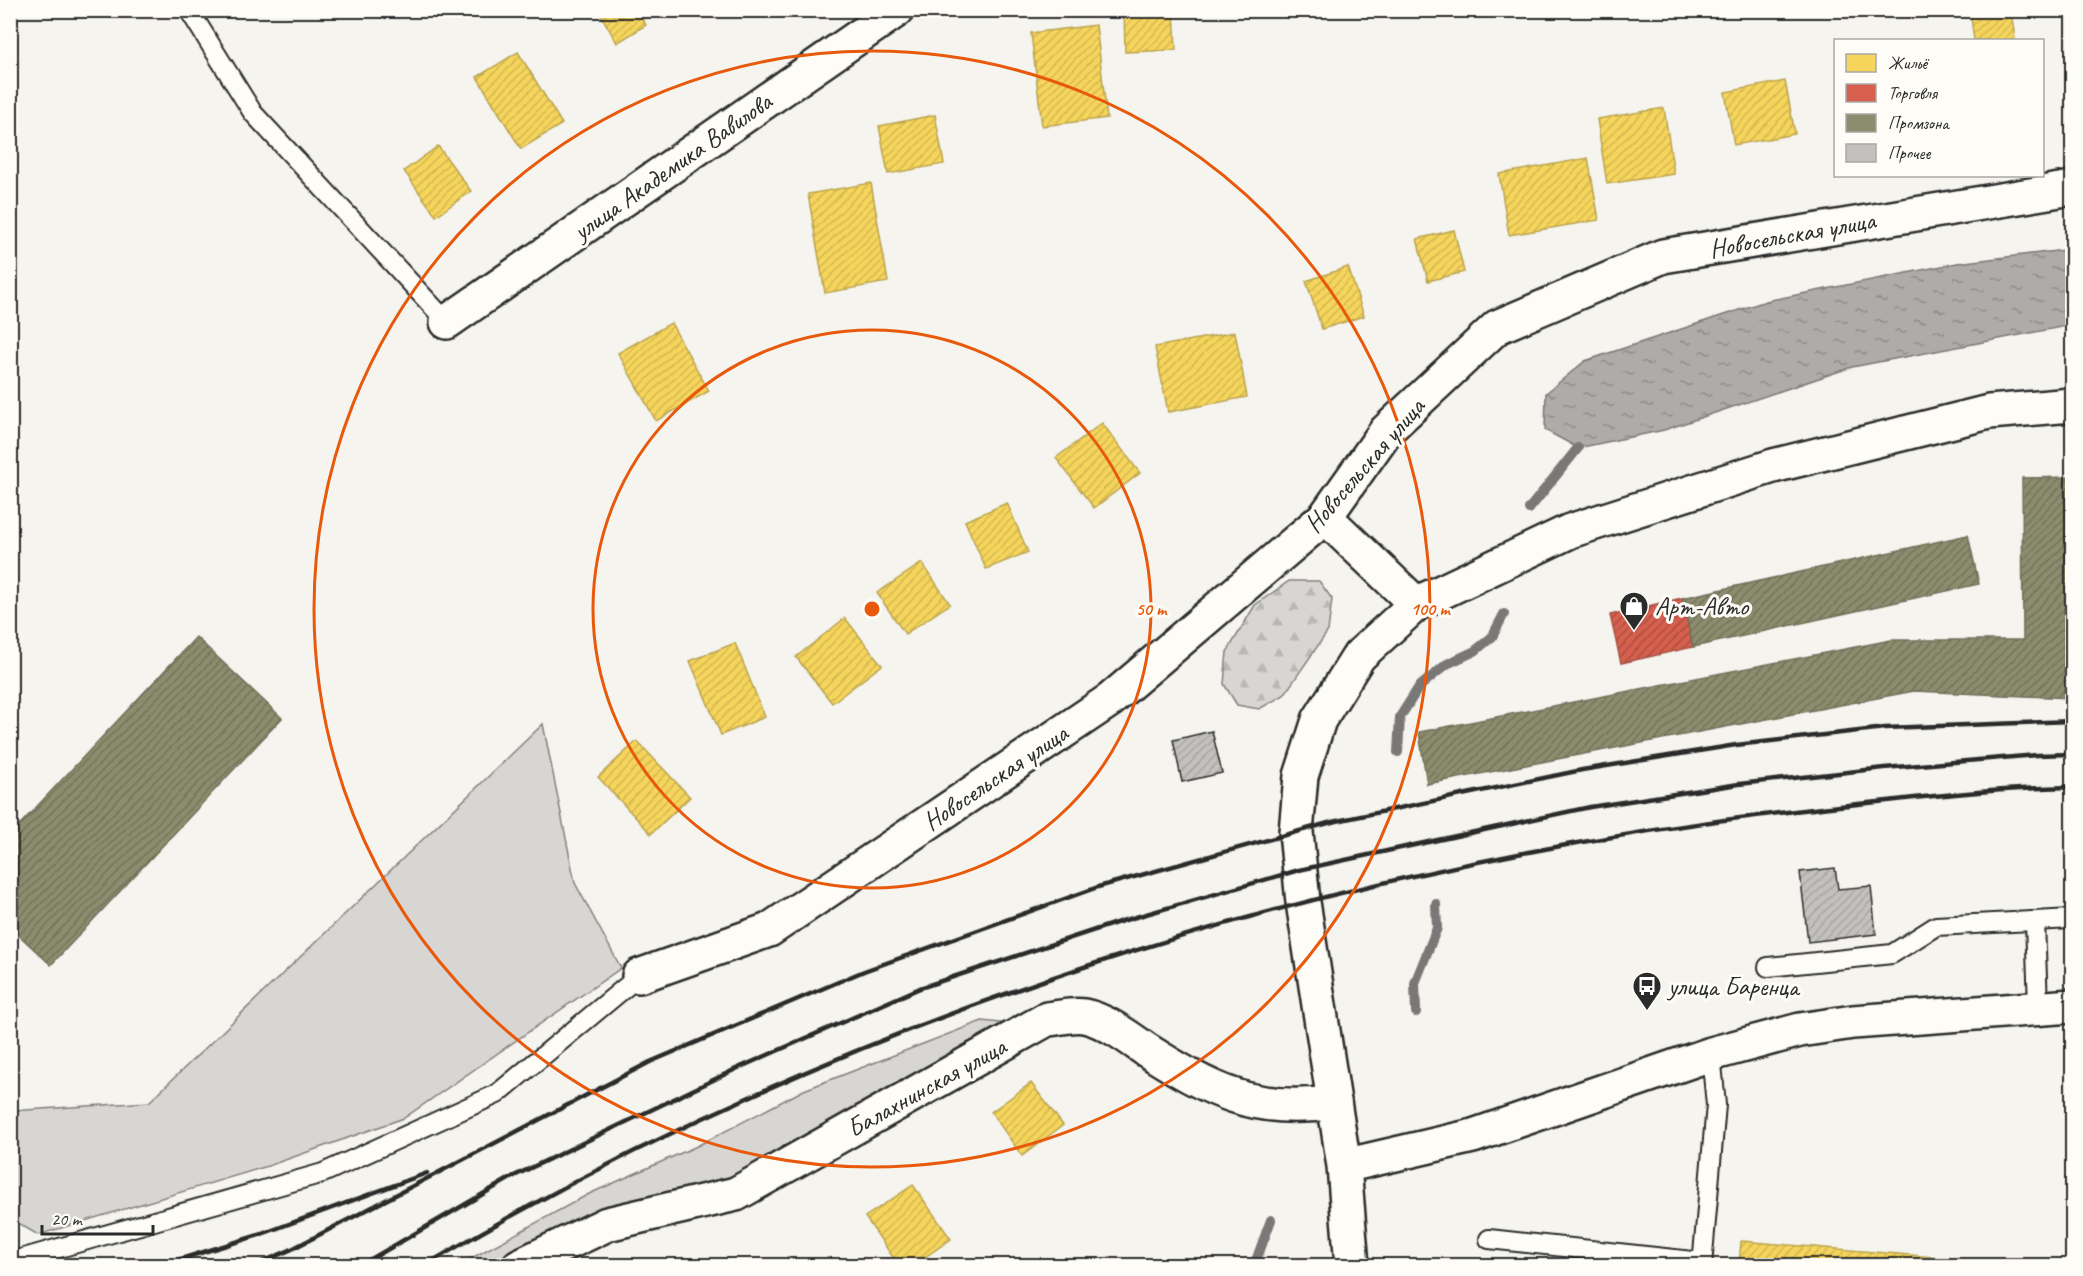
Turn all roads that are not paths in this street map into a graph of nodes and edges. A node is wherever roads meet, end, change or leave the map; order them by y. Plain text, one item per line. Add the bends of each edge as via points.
1 (189, 10) edge
2 (897, 10) edge
3 (2073, 188) edge
4 (447, 322) joint
5 (2073, 405) edge
6 (1325, 517) junction
7 (1416, 604) junction
8 (2073, 919) edge
9 (2034, 921) junction
10 (1768, 968) dead end
11 (639, 976) joint
12 (2073, 1006) edge
13 (2038, 1007) junction
14 (1711, 1054) junction
15 (1334, 1102) junction
16 (1344, 1166) junction
17 (1489, 1239) dead end
18 (10, 1262) edge
19 (1702, 1264) edge
20 (519, 1266) edge
21 (1352, 1266) edge

1 - 4 lane via 253,113
2 - 4 street, улица Академика Вавилова
3 - 6 street, Новосельская улица via 1663,256 1497,327 1386,431
5 - 7 street via 1989,412 1773,466 1570,531
6 - 7 street
6 - 11 street, Новосельская улица via 1110,700 769,930
7 - 15 street via 1359,656 1319,720 1301,776 1296,832 1299,870
8 - 9 lane
9 - 10 lane via 1936,926 1892,954
9 - 13 lane
11 - 18 lane via 497,1094 323,1173
12 - 13 street
13 - 14 street via 1853,1022 1800,1030
14 - 16 street via 1473,1136
14 - 19 lane via 1716,1105
15 - 16 street
15 - 20 street, Балахнинская улица via 1302,1107 1247,1101 1196,1080 1119,1032 1084,1016 1047,1019 736,1194 607,1224
16 - 21 street
17 - 19 lane

